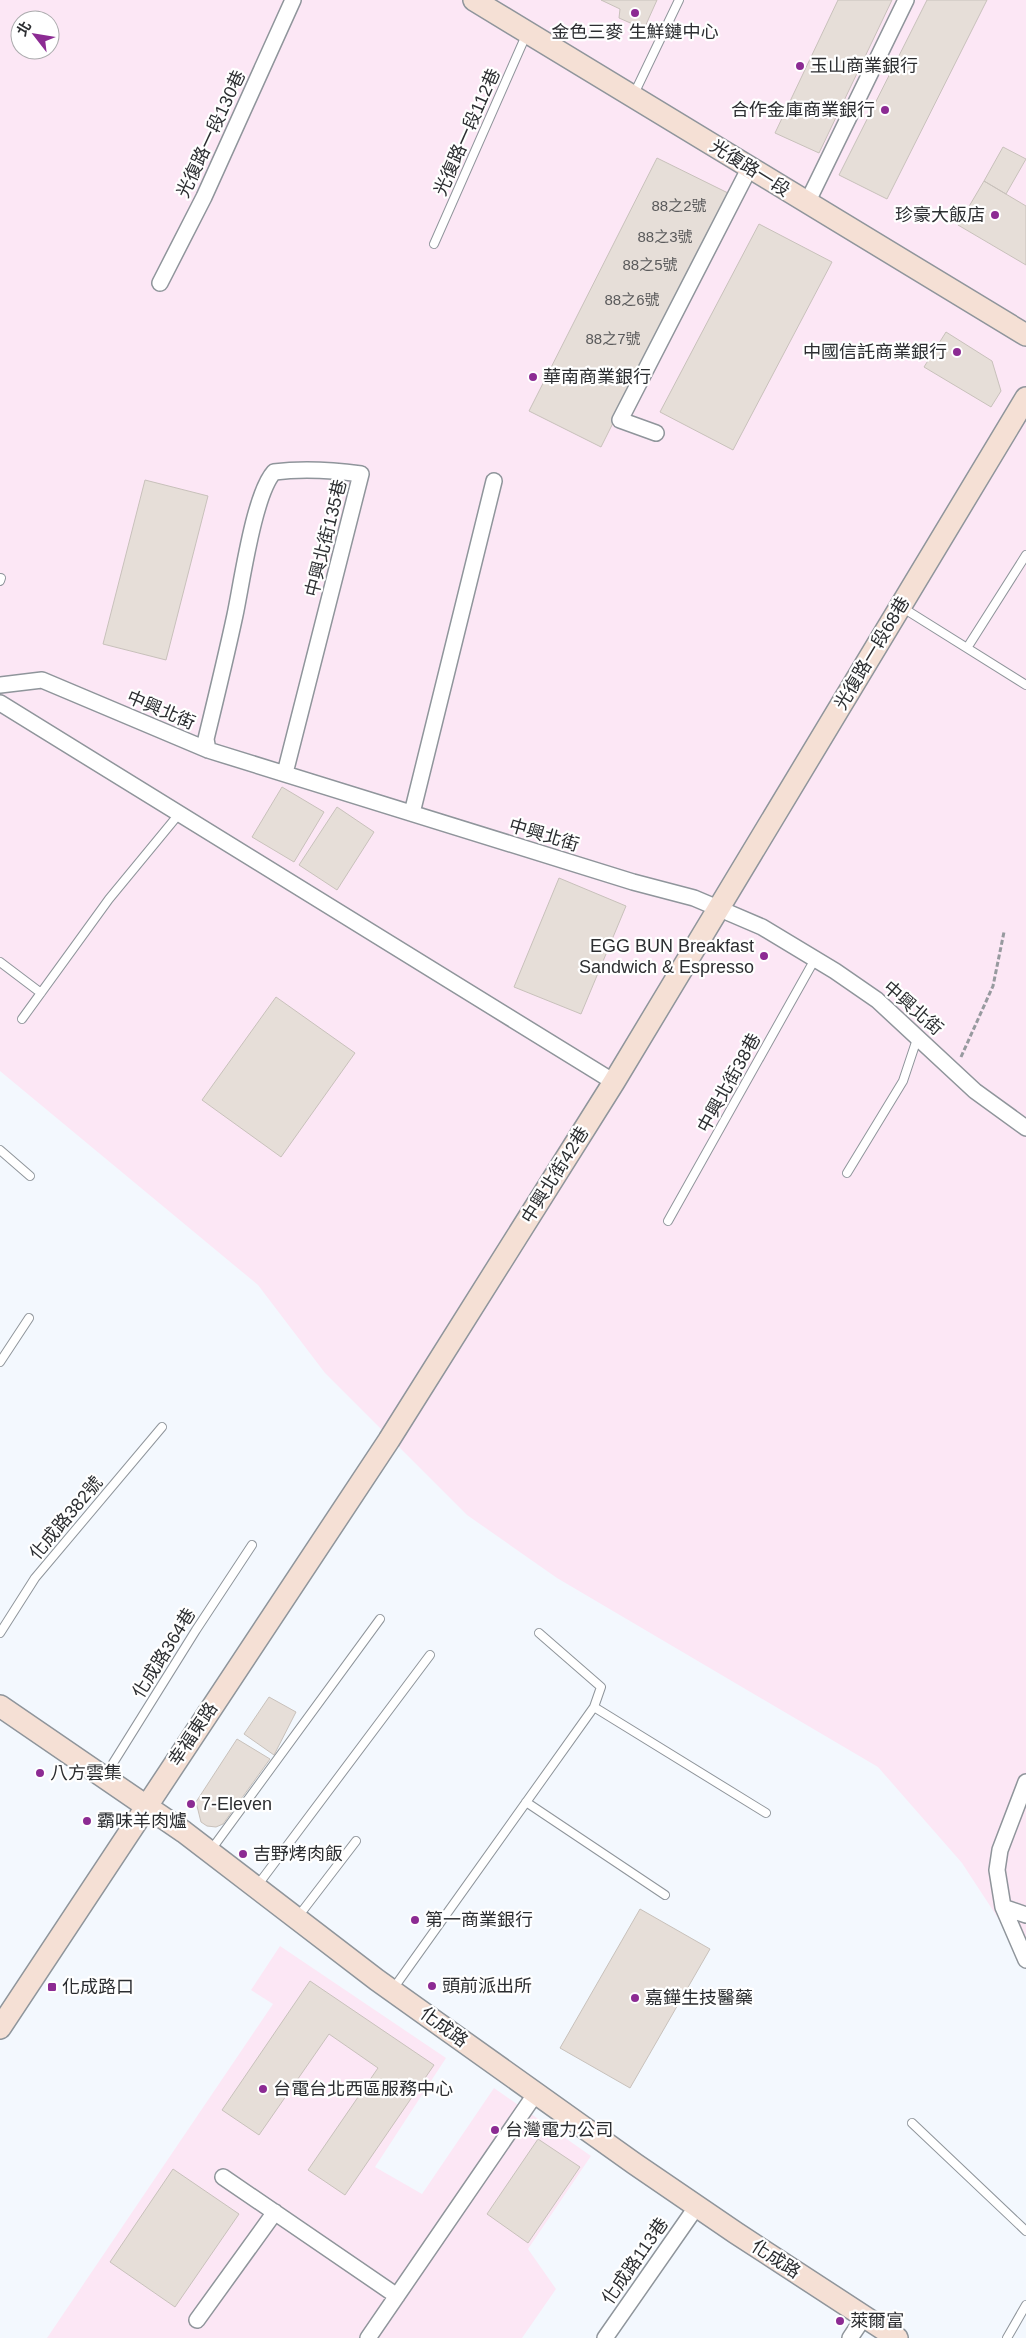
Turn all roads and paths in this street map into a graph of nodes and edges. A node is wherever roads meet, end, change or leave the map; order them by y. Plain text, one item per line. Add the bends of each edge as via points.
1 (293, 0) edge
2 (474, 0) edge
3 (679, 0) edge
4 (906, 0) edge
5 (527, 32) junction
6 (633, 96) junction
7 (750, 167) junction
8 (807, 203) junction
9 (434, 244) dead end
10 (160, 282) dead end
11 (1026, 335) edge
12 (1026, 398) edge
13 (656, 433) dead end
14 (494, 481) dead end
15 (1026, 555) edge
16 (900, 606) junction
17 (967, 648) junction
18 (0, 684) edge
19 (1026, 685) edge
20 (0, 703) edge
21 (208, 750) junction
22 (285, 772) junction
23 (412, 813) junction
24 (179, 814) junction
25 (720, 909) junction
26 (1004, 932) dead end
27 (815, 959) junction
28 (0, 962) edge
29 (41, 993) junction
30 (22, 1018) dead end
31 (918, 1036) junction
32 (955, 1071) junction
33 (614, 1082) junction
34 (1026, 1128) edge
35 (0, 1150) edge
36 (847, 1173) dead end
37 (30, 1176) dead end
38 (668, 1221) dead end
39 (29, 1318) dead end
40 (0, 1362) edge
41 (162, 1427) dead end
42 (389, 1440) joint
43 (252, 1545) dead end
44 (380, 1619) dead end
45 (0, 1633) edge
46 (539, 1633) dead end
47 (430, 1655) dead end
48 (0, 1706) edge
49 (594, 1707) junction
50 (104, 1778) junction
51 (1026, 1782) edge
52 (526, 1802) junction
53 (145, 1806) junction
54 (766, 1813) dead end
55 (356, 1840) dead end
56 (209, 1851) junction
57 (256, 1888) junction
58 (665, 1895) dead end
59 (1003, 1906) junction
60 (1026, 1915) edge
61 (296, 1919) junction
62 (1026, 1960) edge
63 (392, 1990) junction
64 (0, 2028) edge
65 (536, 2093) junction
66 (912, 2123) dead end
67 (224, 2177) dead end
68 (697, 2206) junction
69 (276, 2212) junction
70 (1026, 2231) edge
71 (397, 2296) junction
72 (1026, 2304) edge
73 (864, 2317) junction
74 (198, 2320) dead end
75 (368, 2338) edge
76 (605, 2338) edge
77 (850, 2338) edge
78 (897, 2338) edge
79 (1007, 2338) edge

1 - 10 street, 光復路一段130巷 via 204,197
2 - 5 street, 光復路一段
3 - 6 lane
4 - 8 street
5 - 6 street, 光復路一段
5 - 9 lane, 光復路一段112巷
6 - 7 street, 光復路一段
7 - 8 street, 光復路一段
7 - 13 street via 620,420
8 - 11 street, 光復路一段
12 - 16 street, 光復路一段68巷
14 - 23 street
15 - 17 lane
16 - 17 lane
16 - 25 street, 光復路一段68巷
17 - 19 lane
18 - 21 street, 中興北街 via 42,680
20 - 24 street
21 - 22 street, 中興北街
21 - 22 street, 中興北街135巷 via 206,739 254,518 269,477 274,472 319,469 361,474
22 - 23 street, 中興北街
23 - 25 street, 中興北街 via 632,882 694,898
24 - 29 lane via 109,899
24 - 33 street
25 - 27 street, 中興北街 via 762,927
25 - 33 street, 中興北街42巷
26 - 32 path via 993,986
27 - 31 street, 中興北街 via 877,1000
27 - 38 lane, 中興北街38巷
28 - 29 lane
29 - 30 lane
31 - 32 street, 中興北街
31 - 36 lane via 904,1082
32 - 34 street, 中興北街
33 - 42 street, 中興北街42巷
35 - 37 lane
39 - 40 lane
41 - 45 lane, 化成路382號 via 34,1578
42 - 53 street, 幸福東路
43 - 50 lane, 化成路364巷
44 - 56 lane
46 - 49 lane via 601,1687
47 - 57 lane
48 - 50 street, 化成路
49 - 52 lane
49 - 54 lane
50 - 53 street, 化成路
51 - 59 street via 1000,1850 997,1870
52 - 58 lane
52 - 63 lane
53 - 56 street, 化成路
53 - 64 street, 幸福東路
55 - 61 lane
56 - 57 street, 化成路
57 - 61 street, 化成路
59 - 60 street
59 - 62 street
61 - 63 street, 化成路
63 - 65 street, 化成路
65 - 68 street, 化成路
65 - 71 street
66 - 70 lane
67 - 69 street
68 - 73 street, 化成路
68 - 76 street, 化成路113巷
69 - 71 street
69 - 74 street
71 - 75 street
72 - 79 lane
73 - 77 street
73 - 78 street, 化成路

